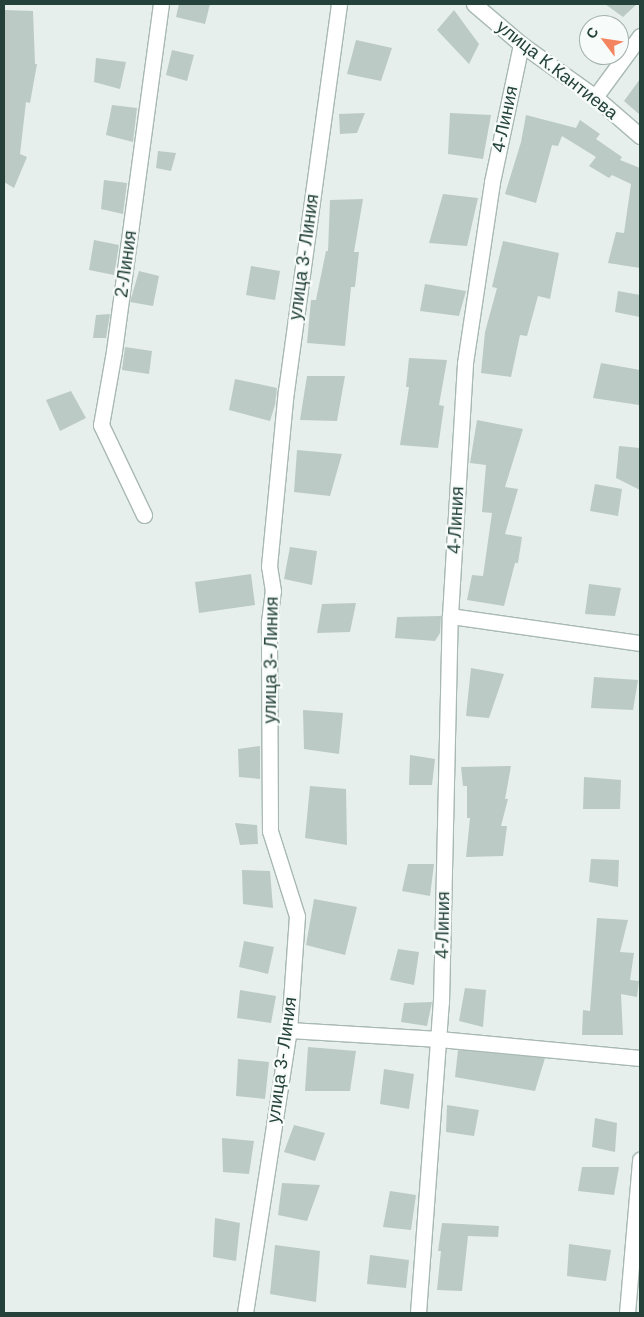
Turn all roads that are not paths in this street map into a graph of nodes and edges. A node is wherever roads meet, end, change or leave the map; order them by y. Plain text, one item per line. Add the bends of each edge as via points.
1 (161, 4) edge
2 (339, 4) edge
3 (474, 4) edge
4 (640, 36) edge
5 (521, 44) junction
6 (595, 97) junction
7 (640, 136) edge
8 (144, 515) dead end
9 (450, 616) junction
10 (640, 642) edge
11 (289, 1030) junction
12 (439, 1039) junction
13 (640, 1058) edge
14 (640, 1160) edge
15 (245, 1313) edge
16 (418, 1313) edge
17 (627, 1313) edge

1 - 8 street, 2-Линия via 101,425
2 - 11 street, улица 3- Линия via 286,391 269,566 273,591 270,622 270,831 297,916
3 - 5 street, улица К.Кантиева
4 - 6 street
5 - 6 street, улица К.Кантиева
5 - 9 street, 4-Линия via 492,182 465,363
6 - 7 street, улица К.Кантиева
9 - 10 street
9 - 12 street, 4-Линия
11 - 12 street
11 - 15 street, улица 3- Линия
12 - 13 street
12 - 16 street, 4-Линия
14 - 17 street

